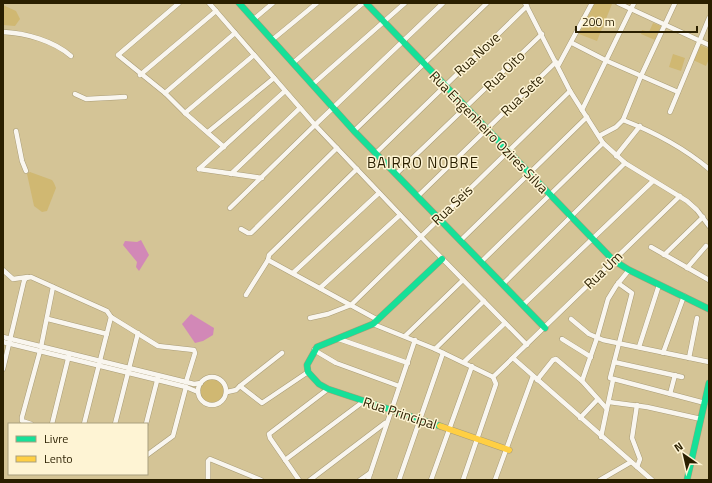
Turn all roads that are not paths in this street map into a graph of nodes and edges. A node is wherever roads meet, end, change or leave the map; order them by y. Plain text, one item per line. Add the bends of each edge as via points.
1 (179, 3) edge
2 (209, 3) edge
3 (239, 3) edge
4 (273, 3) edge
5 (317, 3) edge
6 (364, 3) edge
7 (405, 3) edge
8 (443, 3) edge
9 (487, 3) edge
10 (592, 3) edge
11 (618, 3) edge
12 (634, 3) edge
13 (675, 3) edge
14 (526, 5) edge
15 (631, 9) junction
16 (216, 12) junction
17 (709, 18) edge
18 (254, 19) junction
19 (383, 22) junction
20 (665, 25) junction
21 (3, 32) edge
22 (235, 33) junction
23 (542, 34) junction
24 (272, 40) junction
25 (699, 40) junction
26 (402, 42) junction
27 (572, 43) junction
28 (709, 45) edge
29 (254, 55) junction
30 (72, 56) dead end
31 (607, 61) junction
32 (293, 63) junction
33 (423, 63) junction
34 (557, 64) junction
35 (140, 75) junction
36 (641, 76) junction
37 (274, 78) junction
38 (313, 84) junction
39 (444, 85) junction
40 (285, 91) junction
41 (570, 91) junction
42 (678, 92) junction
43 (166, 93) junction
44 (75, 94) dead end
45 (125, 97) dead end
46 (466, 107) junction
47 (300, 108) junction
48 (334, 108) junction
49 (582, 110) junction
50 (670, 112) dead end
51 (185, 113) junction
52 (587, 117) junction
53 (624, 120) junction
54 (315, 125) junction
55 (640, 126) junction
56 (486, 129) junction
57 (354, 131) junction
58 (16, 132) dead end
59 (208, 132) junction
60 (599, 136) junction
61 (604, 143) junction
62 (224, 147) junction
63 (336, 148) junction
64 (508, 152) junction
65 (376, 153) junction
66 (616, 156) junction
67 (625, 164) junction
68 (709, 169) edge
69 (357, 170) junction
70 (26, 172) dead end
71 (231, 174) junction
72 (396, 174) junction
73 (529, 174) junction
74 (262, 178) junction
75 (653, 181) junction
76 (379, 193) junction
77 (550, 195) junction
78 (418, 196) junction
79 (680, 196) junction
80 (230, 208) dead end
81 (400, 215) junction
82 (571, 217) junction
83 (703, 217) junction
84 (439, 218) junction
85 (709, 226) edge
86 (241, 229) dead end
87 (420, 236) junction
88 (592, 238) junction
89 (461, 240) junction
90 (706, 246) dead end
91 (651, 247) dead end
92 (664, 255) junction
93 (268, 257) junction
94 (442, 259) junction
95 (613, 260) junction
96 (482, 261) junction
97 (687, 268) junction
98 (3, 270) edge
99 (629, 270) junction
100 (293, 273) junction
101 (28, 277) junction
102 (463, 280) junction
103 (709, 280) edge
104 (618, 283) junction
105 (503, 284) junction
106 (659, 285) junction
107 (53, 287) junction
108 (320, 288) junction
109 (246, 295) dead end
110 (684, 296) junction
111 (484, 301) junction
112 (351, 305) junction
113 (523, 305) junction
114 (709, 309) edge
115 (111, 317) junction
116 (310, 318) dead end
117 (697, 318) dead end
118 (48, 319) junction
119 (570, 319) dead end
120 (375, 322) junction
121 (505, 323) junction
122 (545, 328) junction
123 (138, 333) junction
124 (107, 334) junction
125 (405, 336) junction
126 (3, 337) edge
127 (597, 338) junction
128 (339, 339) junction
129 (562, 339) dead end
130 (415, 340) junction
131 (10, 341) junction
132 (3, 342) edge
133 (619, 343) junction
134 (527, 345) junction
135 (639, 347) junction
136 (40, 349) junction
137 (435, 349) junction
138 (314, 350) junction
139 (282, 353) dead end
140 (443, 353) junction
141 (663, 353) junction
142 (69, 356) junction
143 (591, 357) junction
144 (513, 358) junction
145 (689, 358) junction
146 (464, 362) junction
147 (614, 362) junction
148 (709, 362) edge
149 (100, 363) junction
150 (408, 363) junction
151 (472, 366) junction
152 (3, 369) edge
153 (129, 370) junction
154 (308, 372) junction
155 (675, 375) junction
156 (533, 376) junction
157 (493, 377) junction
158 (682, 377) dead end
159 (158, 378) junction
160 (611, 378) junction
161 (537, 380) junction
162 (582, 381) junction
163 (201, 383) junction
164 (709, 383) edge
165 (186, 385) junction
166 (240, 386) junction
167 (399, 386) junction
168 (328, 390) junction
169 (198, 392) junction
170 (227, 392) junction
171 (670, 394) junction
172 (364, 400) junction
173 (597, 400) junction
174 (609, 402) junction
175 (705, 403) junction
176 (637, 405) junction
177 (391, 409) junction
178 (607, 410) junction
179 (580, 418) junction
180 (420, 419) junction
181 (701, 419) junction
182 (28, 423) edge
183 (52, 423) edge
184 (84, 423) edge
185 (114, 423) edge
186 (146, 423) edge
187 (386, 423) junction
188 (449, 429) junction
189 (601, 437) junction
190 (477, 438) junction
191 (507, 450) junction
192 (148, 454) edge
193 (285, 460) junction
194 (631, 462) junction
195 (636, 466) junction
196 (370, 473) junction
197 (208, 480) edge
198 (258, 480) edge
199 (299, 480) edge
200 (310, 480) edge
201 (360, 480) edge
202 (368, 480) edge
203 (399, 480) edge
204 (431, 480) edge
205 (463, 480) edge
206 (495, 480) edge
207 (600, 480) edge
208 (652, 480) edge
209 (687, 480) edge

1 - 35 street via 118,55
2 - 16 street
3 - 18 street
4 - 18 street
5 - 24 street
6 - 19 street, Rua Engenheiro Ozires Silva
6 - 32 street
7 - 19 street
8 - 26 street
9 - 33 street
10 - 27 street, Rua Sete
11 - 15 street
12 - 15 street
13 - 20 street
14 - 23 street
14 - 39 street, Rua Nove
15 - 20 street
15 - 31 street
16 - 22 street
16 - 35 street
17 - 25 street
18 - 24 street
19 - 26 street, Rua Engenheiro Ozires Silva
19 - 38 street
20 - 25 street
20 - 36 street
21 - 30 street via 43,40
22 - 29 street
22 - 43 street
23 - 34 street
23 - 46 street, Rua Oito
24 - 32 street
25 - 28 street
25 - 42 street
26 - 33 street, Rua Engenheiro Ozires Silva
26 - 48 street
27 - 31 street
27 - 34 street, Rua Sete
29 - 37 street
29 - 51 street
31 - 36 street
31 - 49 street
32 - 38 street
33 - 39 street, Rua Engenheiro Ozires Silva
33 - 57 street
34 - 41 street
34 - 56 street, Rua Sete
35 - 43 street
36 - 42 street
36 - 53 street
37 - 40 street
37 - 59 street
38 - 48 street
39 - 46 street, Rua Engenheiro Ozires Silva
39 - 65 street, Rua Nove
40 - 47 street
40 - 62 street
41 - 49 street
41 - 64 street, Rua Seis
42 - 50 street
43 - 51 street
44 - 45 street via 86,99
46 - 56 street, Rua Engenheiro Ozires Silva
46 - 72 street, Rua Oito
47 - 54 street
47 - 71 street
48 - 54 street
48 - 57 street
49 - 52 street
51 - 59 street
52 - 60 street
52 - 73 street
53 - 55 street
53 - 60 street
54 - 63 street
54 - 74 street
55 - 66 street
55 - 68 street via 692,156
56 - 64 street, Rua Engenheiro Ozires Silva
56 - 78 street, Rua Sete
57 - 65 street
58 - 70 street
59 - 62 street
60 - 61 street
61 - 66 street
61 - 77 street
62 - 71 street via 199,169
63 - 69 street
63 - 86 street via 251,232
64 - 73 street, Rua Engenheiro Ozires Silva
64 - 84 street, Rua Seis
65 - 72 street
66 - 67 street
67 - 75 street
67 - 82 street
69 - 76 street
69 - 93 street
71 - 74 street
72 - 78 street
73 - 77 street, Rua Engenheiro Ozires Silva
73 - 89 street
74 - 80 street
75 - 79 street
75 - 88 street
76 - 81 street
76 - 100 street
77 - 82 street, Rua Engenheiro Ozires Silva
77 - 96 street
78 - 84 street
79 - 83 street via 693,205
79 - 95 street, Rua Um
81 - 87 street
81 - 108 street
82 - 88 street, Rua Engenheiro Ozires Silva
82 - 105 street
83 - 85 street
83 - 92 street
84 - 87 street, Rua Seis
84 - 89 street
87 - 94 street
87 - 112 street, Rua Seis
88 - 95 street, Rua Engenheiro Ozires Silva
88 - 113 street
89 - 96 street
90 - 97 street
91 - 92 street
92 - 97 street
93 - 100 street
93 - 109 street
94 - 102 street
94 - 120 street
95 - 99 street, Rua Engenheiro Ozires Silva
95 - 122 street, Rua Um
96 - 105 street
97 - 103 street
98 - 101 street via 13,279
99 - 104 street
99 - 106 street, Rua Engenheiro Ozires Silva
100 - 108 street
101 - 107 street
101 - 131 street via 24,281
102 - 111 street
102 - 125 street
104 - 127 street via 608,299
104 - 133 street via 632,293
105 - 113 street
106 - 110 street, Rua Engenheiro Ozires Silva
106 - 135 street
107 - 115 street via 107,311
107 - 118 street
108 - 112 street
110 - 114 street, Rua Engenheiro Ozires Silva
110 - 141 street
111 - 121 street
111 - 137 street
112 - 116 street
112 - 120 street
113 - 122 street
115 - 123 street
115 - 124 street
117 - 145 street
118 - 124 street
118 - 136 street
119 - 127 street
120 - 125 street
120 - 128 street
121 - 134 street
121 - 146 street
122 - 134 street, Rua Um
123 - 153 street
123 - 165 street via 164,348 194,350
124 - 149 street
125 - 130 street
126 - 131 street
127 - 133 street
127 - 143 street
128 - 138 street
128 - 150 street
129 - 143 street
130 - 137 street
130 - 150 street
131 - 132 street
131 - 136 street
131 - 152 street
133 - 135 street
133 - 147 street
134 - 144 street, Rua Um
135 - 141 street
136 - 142 street
136 - 182 street via 22,418 22,421
137 - 140 street
138 - 154 street via 307,365
138 - 167 street via 336,363
139 - 166 street
140 - 146 street
140 - 180 street
141 - 145 street
142 - 149 street
142 - 183 street
143 - 162 street
144 - 156 street
144 - 157 street, Rua Um
145 - 148 street
146 - 151 street
147 - 155 street
147 - 160 street
149 - 153 street
149 - 184 street
150 - 167 street
151 - 157 street
151 - 188 street
153 - 159 street
153 - 185 street
154 - 166 street via 262,403
154 - 168 street, Rua Principal
155 - 158 street
155 - 171 street
156 - 161 street
156 - 191 street
157 - 190 street via 496,384
159 - 165 street
159 - 186 street
160 - 171 street
160 - 174 street
161 - 162 street via 555,359
161 - 179 street
162 - 173 street
163 - 165 street
163 - 169 street
163 - 170 street via 209,377 218,378 226,385
164 - 175 street
165 - 169 street
165 - 192 street via 173,436
166 - 170 street
167 - 177 street
168 - 172 street, Rua Principal
168 - 193 street via 269,434
169 - 170 street via 202,401 211,405 221,403
171 - 175 street
172 - 177 street, Rua Principal
172 - 193 street
173 - 178 street
173 - 179 street
174 - 176 street
174 - 178 street
175 - 181 street
176 - 181 street
176 - 195 street via 632,438 640,459
177 - 180 street, Rua Principal
177 - 187 street
178 - 189 street
179 - 189 street
180 - 188 street, Rua Principal
180 - 203 street
181 - 209 street
187 - 196 street
187 - 200 street
188 - 190 street, Rua Principal
188 - 204 street
189 - 194 street
190 - 191 street, Rua Principal
190 - 205 street
191 - 206 street
193 - 199 street
194 - 195 street
194 - 207 street
195 - 208 street
196 - 201 street
196 - 202 street
197 - 198 street via 210,459

